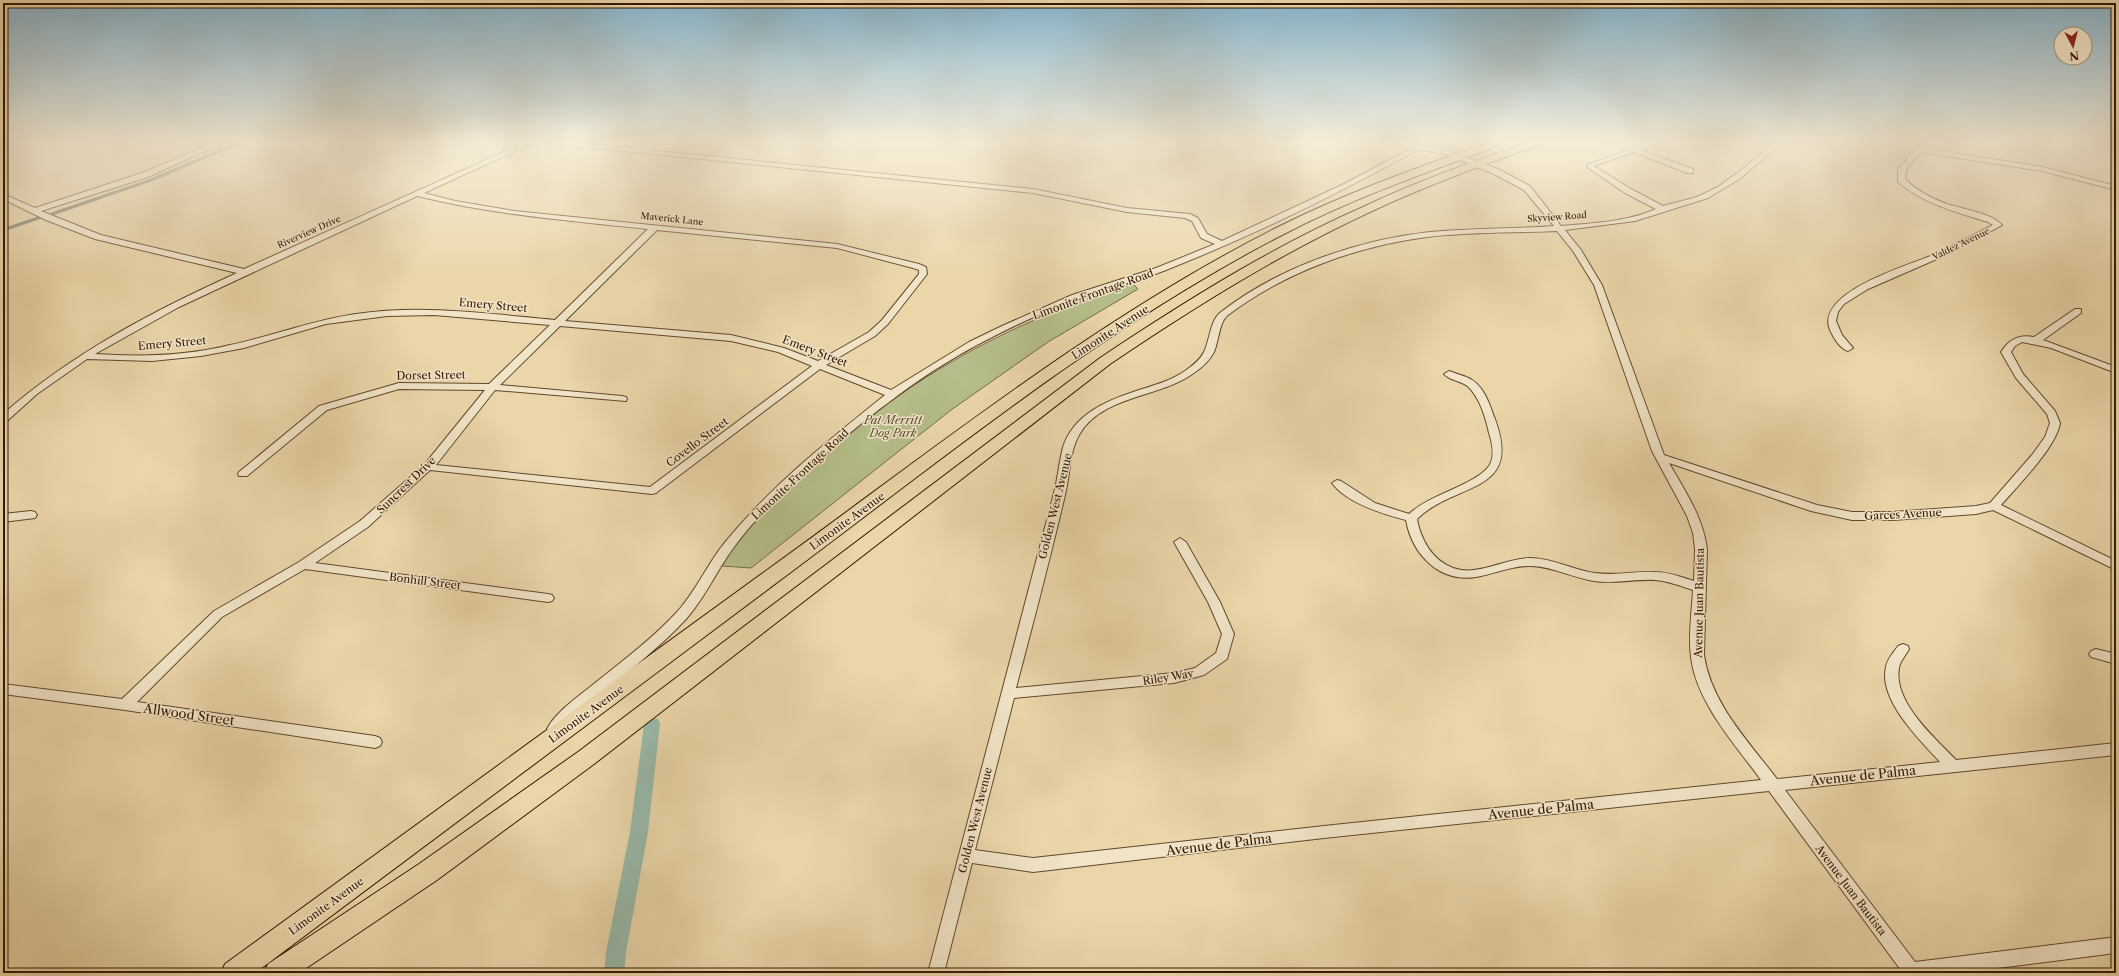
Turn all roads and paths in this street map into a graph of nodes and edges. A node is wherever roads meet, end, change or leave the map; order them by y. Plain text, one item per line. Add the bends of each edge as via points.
1 (115, 187) edge
2 (434, 187) edge
3 (989, 187) edge
4 (1346, 187) edge
5 (1378, 187) edge
6 (1419, 187) edge
7 (1524, 187) edge
8 (1621, 187) edge
9 (1721, 187) edge
10 (1908, 187) edge
11 (418, 194) junction
12 (3, 196) edge
13 (1663, 208) junction
14 (41, 215) junction
15 (655, 227) junction
16 (1560, 228) junction
17 (1410, 237) joint
18 (1222, 244) junction
19 (923, 269) joint
20 (246, 272) junction
21 (2078, 311) dead end
22 (558, 322) junction
23 (2036, 340) junction
24 (1848, 348) dead end
25 (87, 356) junction
26 (819, 365) junction
27 (2116, 370) edge
28 (1449, 374) dead end
29 (492, 387) junction
30 (892, 394) junction
31 (622, 399) dead end
32 (3, 419) edge
33 (1661, 457) junction
34 (428, 466) junction
35 (243, 474) dead end
36 (1337, 483) dead end
37 (1994, 506) junction
38 (31, 515) dead end
39 (3, 518) edge
40 (1411, 518) junction
41 (1180, 542) dead end
42 (303, 565) junction
43 (2116, 566) edge
44 (1699, 587) junction
45 (548, 598) dead end
46 (1903, 649) dead end
47 (2096, 654) dead end
48 (2116, 659) edge
49 (3, 689) edge
50 (1007, 694) junction
51 (125, 705) junction
52 (376, 742) dead end
53 (2116, 748) edge
54 (525, 759) junction
55 (1952, 766) junction
56 (1772, 785) junction
57 (967, 856) junction
58 (2116, 946) edge
59 (1912, 972) edge
60 (234, 973) edge
61 (277, 973) edge
62 (936, 973) edge

1 - 14 street
2 - 11 street, Riverview Drive
3 - 18 street via 1033,191 1127,210 1187,216 1195,220 1204,236
4 - 18 street, Limonite Frontage Road
5 - 54 main road, Limonite Avenue via 1277,233 1191,280 1107,332
6 - 61 main road, Limonite Avenue via 1315,234 1215,289 1163,322 1079,381 586,758 428,872
7 - 16 street, Avenue Juan Bautista
8 - 13 street
9 - 13 street, Skyview Road via 1688,203
10 - 24 street, Valdez Avenue via 1941,204 1991,220 1998,225 1935,257 1868,286 1842,302 1833,311 1832,320 1834,331
11 - 15 street, Maverick Lane via 514,213
11 - 20 street, Riverview Drive
12 - 14 street
13 - 16 street, Skyview Road via 1625,220
14 - 20 street via 98,237
15 - 19 street, Maverick Lane via 837,246
15 - 22 street, Suncrest Drive
16 - 17 street, Skyview Road via 1458,232
16 - 33 street, Avenue Juan Bautista via 1587,263 1598,285
17 - 50 street, Golden West Avenue via 1340,253 1288,276 1222,315 1210,351 1193,370 1161,387 1104,406 1081,424 1070,446
18 - 30 street, Limonite Frontage Road via 1031,316 972,344
19 - 26 street, Covello Street via 923,274 885,322 872,334
20 - 25 street, Riverview Drive via 160,313
21 - 23 street
22 - 25 street, Emery Street via 434,312 391,312 336,320 190,355 137,359
22 - 26 street, Emery Street via 731,338 781,350
22 - 29 street, Suncrest Drive
23 - 27 street
23 - 37 street via 2019,340 2009,345 2006,352 2016,372 2055,419 2054,427 2017,481
25 - 32 street, Riverview Drive via 38,389
26 - 30 street, Emery Street
26 - 34 street, Covello Street via 652,491
28 - 40 street via 1471,383 1484,401 1493,426 1498,453 1495,466 1481,478 1432,501
29 - 31 street, Dorset Street
29 - 34 street, Suncrest Drive
29 - 35 street, Dorset Street via 399,386 323,408
30 - 54 street, Limonite Frontage Road via 771,497 730,544 700,592 682,615 654,642 570,711
33 - 37 street, Garces Avenue via 1815,508 1852,516 1893,516 1976,510
33 - 44 street, Avenue Juan Bautista via 1697,525 1701,549
34 - 42 street, Suncrest Drive via 364,524
36 - 40 street via 1358,500 1375,508
37 - 43 street
38 - 39 street
40 - 44 street via 1419,544 1431,559 1442,568 1457,573 1474,574 1514,563 1533,562 1592,577 1612,579 1655,576
41 - 50 street, Riley Way via 1214,602 1228,634 1222,656 1199,672 1174,678
42 - 45 street, Bonhill Street
42 - 51 street, Suncrest Drive via 218,614
44 - 56 street, Avenue Juan Bautista via 1699,668 1715,707
46 - 55 street via 1892,666 1895,694 1915,724
47 - 48 street
49 - 51 street, Allwood Street
50 - 57 street, Golden West Avenue
51 - 52 street, Allwood Street
53 - 55 street, Avenue de Palma
54 - 60 main road, Limonite Avenue
55 - 56 street, Avenue de Palma
56 - 57 street, Avenue de Palma via 1033,865
56 - 59 street, Avenue Juan Bautista
57 - 62 street, Golden West Avenue
58 - 59 street

